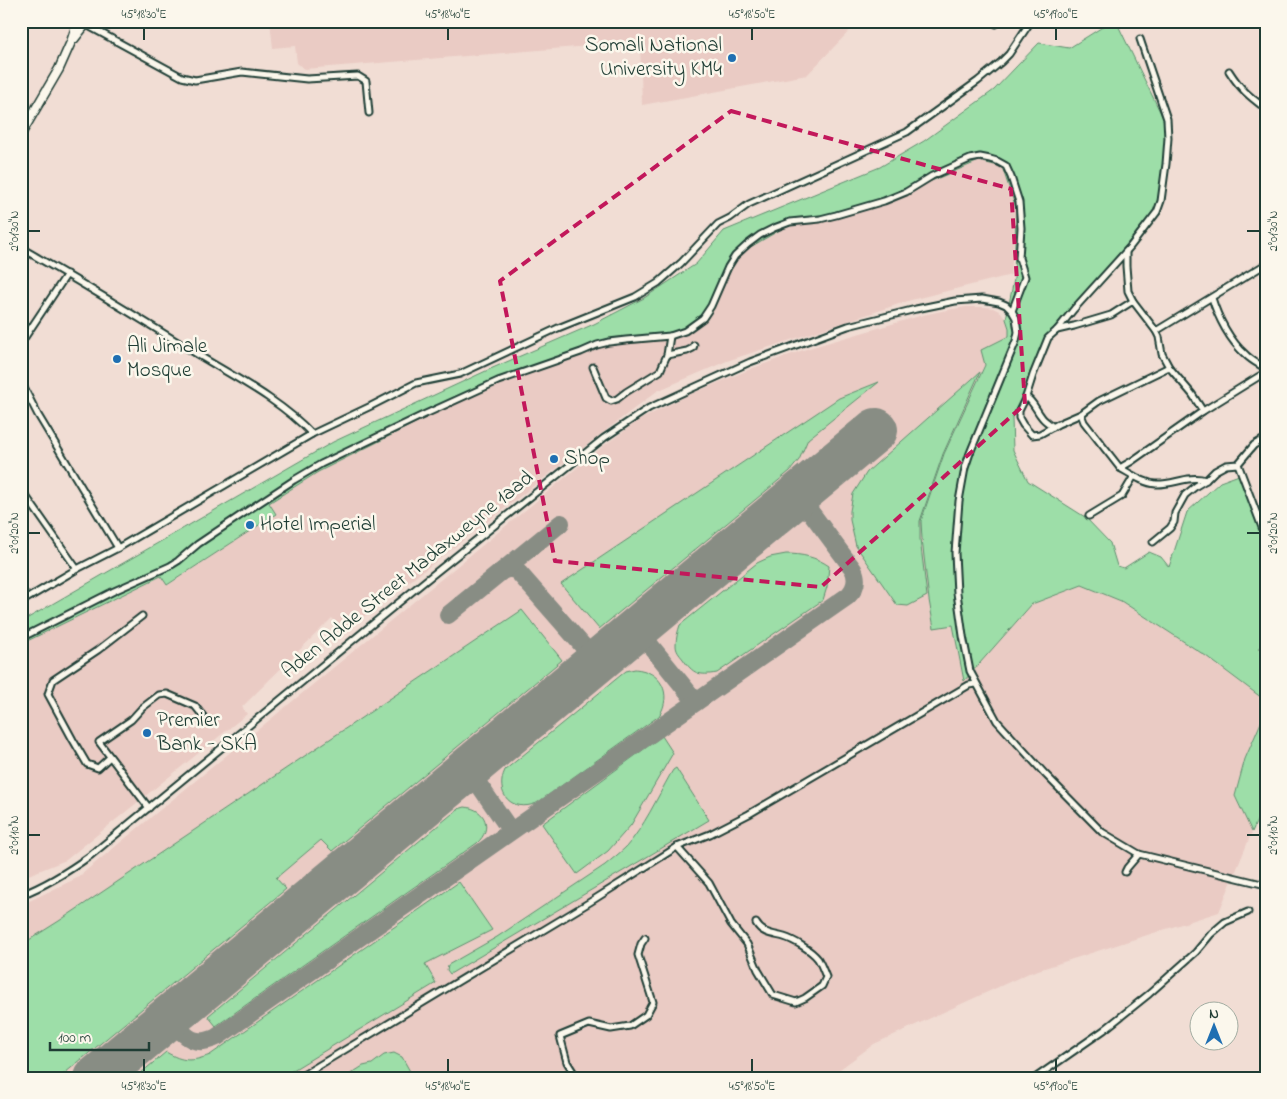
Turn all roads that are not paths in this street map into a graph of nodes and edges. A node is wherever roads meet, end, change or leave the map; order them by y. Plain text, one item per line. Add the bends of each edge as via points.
1 (1031, 21) edge
2 (83, 22) edge
3 (1140, 39) dead end
4 (1229, 71) dead end
5 (21, 109) edge
6 (1266, 109) edge
7 (370, 113) dead end
8 (32, 116) junction
9 (21, 134) edge
10 (21, 248) edge
11 (1126, 251) junction
12 (1266, 264) edge
13 (67, 274) junction
14 (1212, 298) junction
15 (1133, 301) junction
16 (1012, 311) junction
17 (1057, 330) junction
18 (1156, 332) junction
19 (670, 336) junction
20 (21, 343) edge
21 (694, 345) dead end
22 (667, 355) junction
23 (593, 367) dead end
24 (1169, 368) junction
25 (1266, 370) edge
26 (21, 382) edge
27 (1026, 397) junction
28 (1203, 411) junction
29 (1081, 414) junction
30 (1053, 427) junction
31 (312, 434) junction
32 (1266, 438) edge
33 (1238, 464) junction
34 (1120, 468) junction
35 (1134, 476) junction
36 (1206, 480) junction
37 (21, 489) edge
38 (1089, 516) dead end
39 (1266, 538) edge
40 (1153, 542) dead end
41 (118, 548) junction
42 (77, 569) junction
43 (21, 588) edge
44 (27, 598) junction
45 (21, 602) edge
46 (142, 616) dead end
47 (21, 638) edge
48 (976, 684) junction
49 (203, 716) dead end
50 (110, 757) junction
51 (149, 808) junction
52 (677, 847) junction
53 (1139, 854) junction
54 (1126, 872) dead end
55 (1266, 885) edge
56 (21, 895) edge
57 (1248, 912) dead end
58 (756, 923) dead end
59 (645, 938) dead end
60 (298, 1078) edge
61 (576, 1078) edge
62 (1035, 1078) edge

1 - 31 street via 1001,62 921,123 749,204 718,224 658,283 634,297 460,374 416,383
2 - 7 street via 182,77 195,80 242,72 307,79 358,76 366,81
2 - 8 main road
3 - 11 street via 1167,119 1168,138 1162,200 1157,212
4 - 6 street via 1246,94
5 - 8 street
8 - 9 main road
10 - 13 street
11 - 15 street via 1128,291
11 - 17 street
12 - 14 street
13 - 20 street
13 - 31 street via 270,399
14 - 18 street
14 - 25 street via 1216,312 1233,341 1246,356
15 - 17 street via 1111,314
15 - 18 street
16 - 19 street via 1025,277 1019,258 1020,202 1006,166 980,157 960,163 884,200 820,219 790,222 760,235 735,256 703,318 685,331
16 - 48 street via 1018,332 1016,341 970,452 958,501 957,594 970,671
16 - 51 street, Aden Adde Street Madaxweyne 1aad via 998,302 969,299 848,326 750,362 649,408 604,438
17 - 27 street via 1048,338
18 - 24 street
19 - 22 street
19 - 47 street via 597,345 498,381 421,416 321,464 198,544 170,566
21 - 22 street via 687,352
22 - 23 street via 660,371 611,401 606,398
24 - 28 street
24 - 29 street via 1100,401
25 - 28 street
26 - 41 street
27 - 30 street
27 - 30 street via 1019,411 1022,425 1032,435
28 - 34 street
29 - 30 street
29 - 34 street
31 - 41 street
32 - 33 street via 1254,445
33 - 36 street via 1226,465
33 - 39 street
34 - 35 street
35 - 36 street via 1154,484 1192,478
35 - 38 street via 1122,496
36 - 40 street via 1185,495 1170,528
37 - 42 street
41 - 42 street
42 - 44 street
43 - 44 street
44 - 45 street
46 - 50 street via 53,680 48,694 87,764 98,768
48 - 52 street via 955,693 749,814
48 - 53 street via 997,721 1045,774 1102,832
49 - 50 street via 187,702 167,694 157,695 131,720 98,742
50 - 51 street
51 - 56 street, Aden Adde Street Madaxweyne 1aad via 71,870
52 - 58 street via 709,884 747,944 773,995 796,1002 822,986 826,977 818,959 804,946 766,932
52 - 60 street
53 - 54 street
53 - 55 street
57 - 62 street via 1224,922 1149,994
59 - 61 street via 638,955 653,1002 646,1015 630,1026 611,1029 589,1024 560,1036 567,1062

